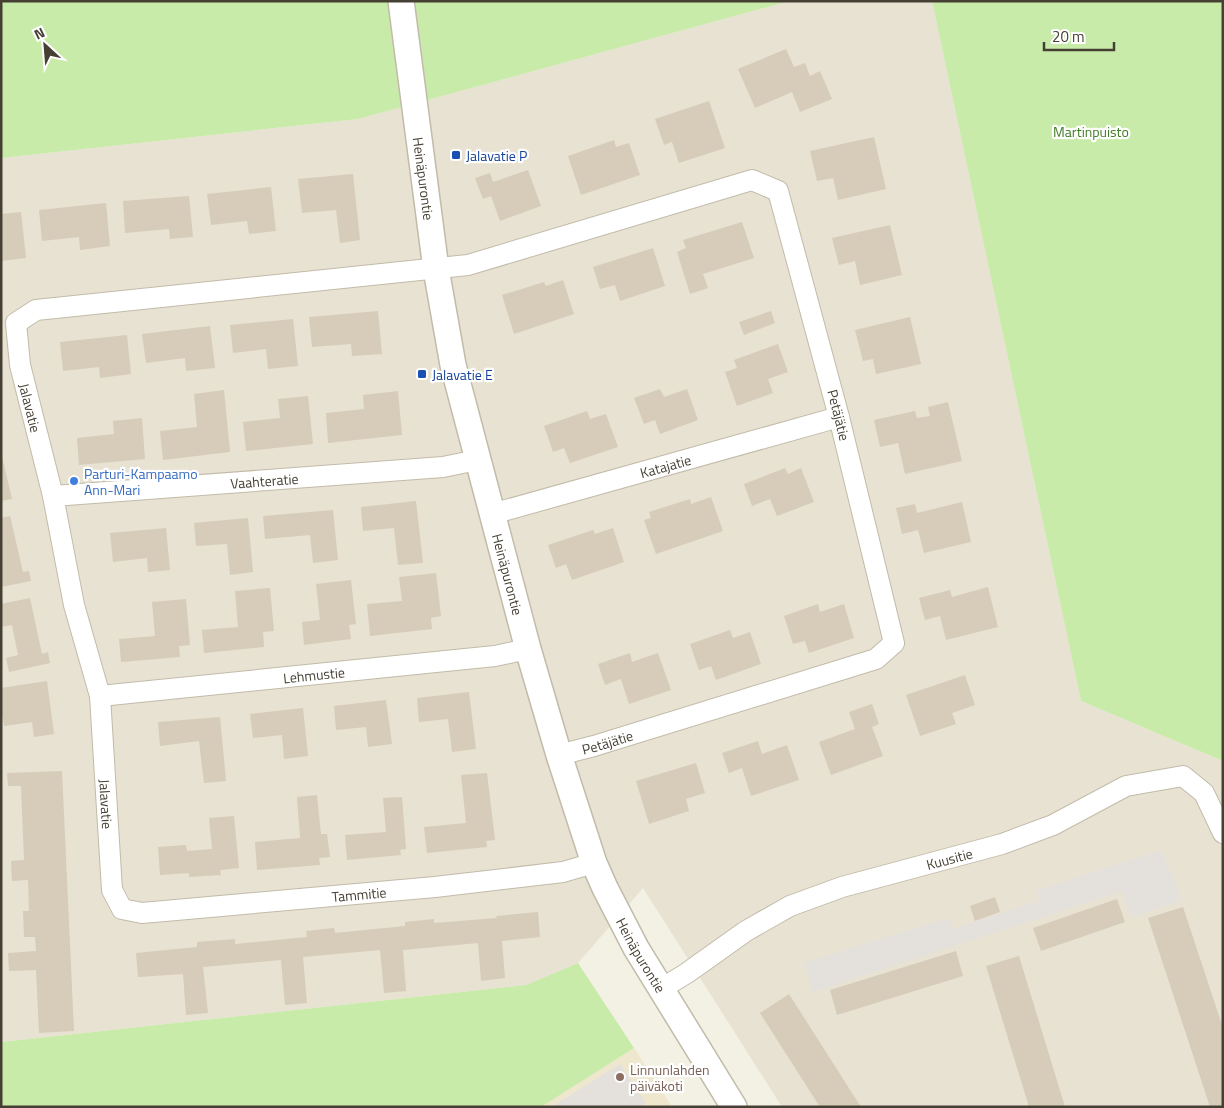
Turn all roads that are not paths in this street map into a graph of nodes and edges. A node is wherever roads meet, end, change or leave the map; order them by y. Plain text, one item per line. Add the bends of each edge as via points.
1 (401, 1) edge
2 (436, 269) junction
3 (839, 417) junction
4 (477, 460) junction
5 (53, 496) junction
6 (492, 514) junction
7 (528, 650) junction
8 (100, 696) junction
9 (559, 755) junction
10 (1223, 832) edge
11 (594, 863) junction
12 (122, 910) joint
13 (661, 989) junction
14 (734, 1107) edge

1 - 2 street, Heinäpurontie
2 - 3 street, Petäjätie via 468,265 752,180 778,191
2 - 4 street, Heinäpurontie via 453,364
2 - 5 street, Jalavatie via 36,310 16,323 20,364
3 - 6 street, Katajatie
3 - 9 street, Petäjätie via 894,644 876,659
4 - 5 street, Vaahteratie via 443,467
4 - 6 street, Heinäpurontie
5 - 8 street, Jalavatie via 74,605
6 - 7 street, Heinäpurontie
7 - 8 street, Lehmustie
7 - 9 street, Heinäpurontie
8 - 12 street, Jalavatie via 112,890
9 - 11 street, Heinäpurontie
10 - 13 street, Kuusitie via 1204,793 1183,776 1126,786 1053,825 1002,844 842,887 790,906 746,931
11 - 12 street, Tammitie via 563,872 435,887 142,913
11 - 13 street, Heinäpurontie via 636,948
13 - 14 street, Heinäpurontie

